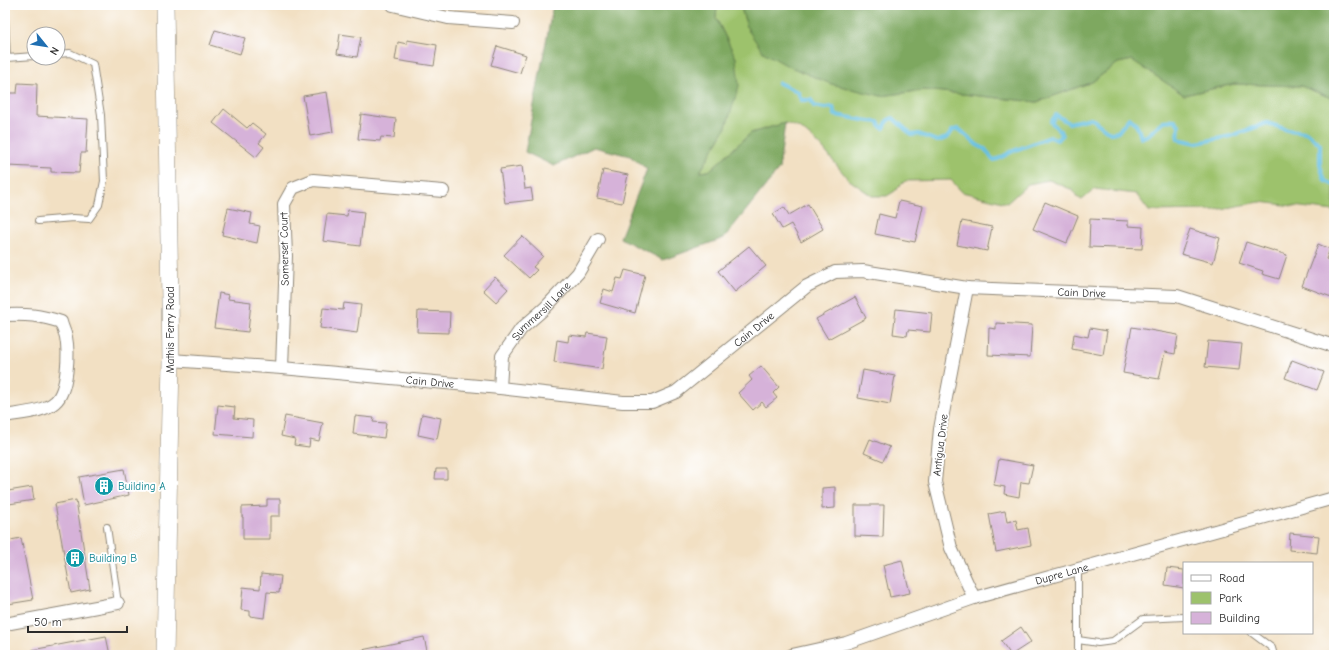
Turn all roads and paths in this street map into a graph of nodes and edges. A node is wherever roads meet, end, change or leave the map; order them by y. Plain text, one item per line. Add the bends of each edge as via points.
1 (165, 5) edge
2 (393, 5) edge
3 (5, 19) edge
4 (512, 23) dead end
5 (66, 53) edge
6 (26, 57) edge
7 (443, 191) dead end
8 (38, 221) dead end
9 (598, 239) dead end
10 (967, 288) junction
11 (5, 315) edge
12 (1334, 346) edge
13 (171, 360) junction
14 (282, 368) junction
15 (500, 388) junction
16 (5, 416) edge
17 (1334, 498) edge
18 (107, 527) dead end
19 (1078, 569) junction
20 (974, 598) junction
21 (118, 603) joint
22 (1183, 617) edge
23 (5, 624) edge
24 (1253, 634) edge
25 (1078, 640) junction
26 (164, 655) edge
27 (792, 655) edge
28 (1078, 655) edge
29 (1274, 655) edge

1 - 13 main road, Mathis Ferry Road
2 - 4 street via 448,18
3 - 6 lane via 7,58
5 - 8 lane via 93,64 101,115 104,181 99,205 89,219
7 - 14 street, Somerset Court via 313,180 293,188 284,204 286,256
9 - 15 street, Summersill Lane via 578,273 521,329 502,356
10 - 12 street, Cain Drive via 1177,296
10 - 15 street, Cain Drive via 863,271 835,272 807,286 676,392 652,402 623,402
10 - 20 street, Antigua Drive via 940,429 935,482 951,548
11 - 16 street via 42,316 61,322 66,337 67,365 64,388 56,402 42,409
13 - 14 street, Cain Drive
13 - 26 main road, Mathis Ferry Road
14 - 15 street, Cain Drive
17 - 19 street, Dupre Lane
18 - 21 lane
19 - 20 street, Dupre Lane
19 - 25 lane
20 - 27 street, Dupre Lane via 846,643
21 - 23 street
22 - 25 lane via 1143,618 1113,641 1098,643
24 - 29 lane via 1272,648
25 - 28 lane

